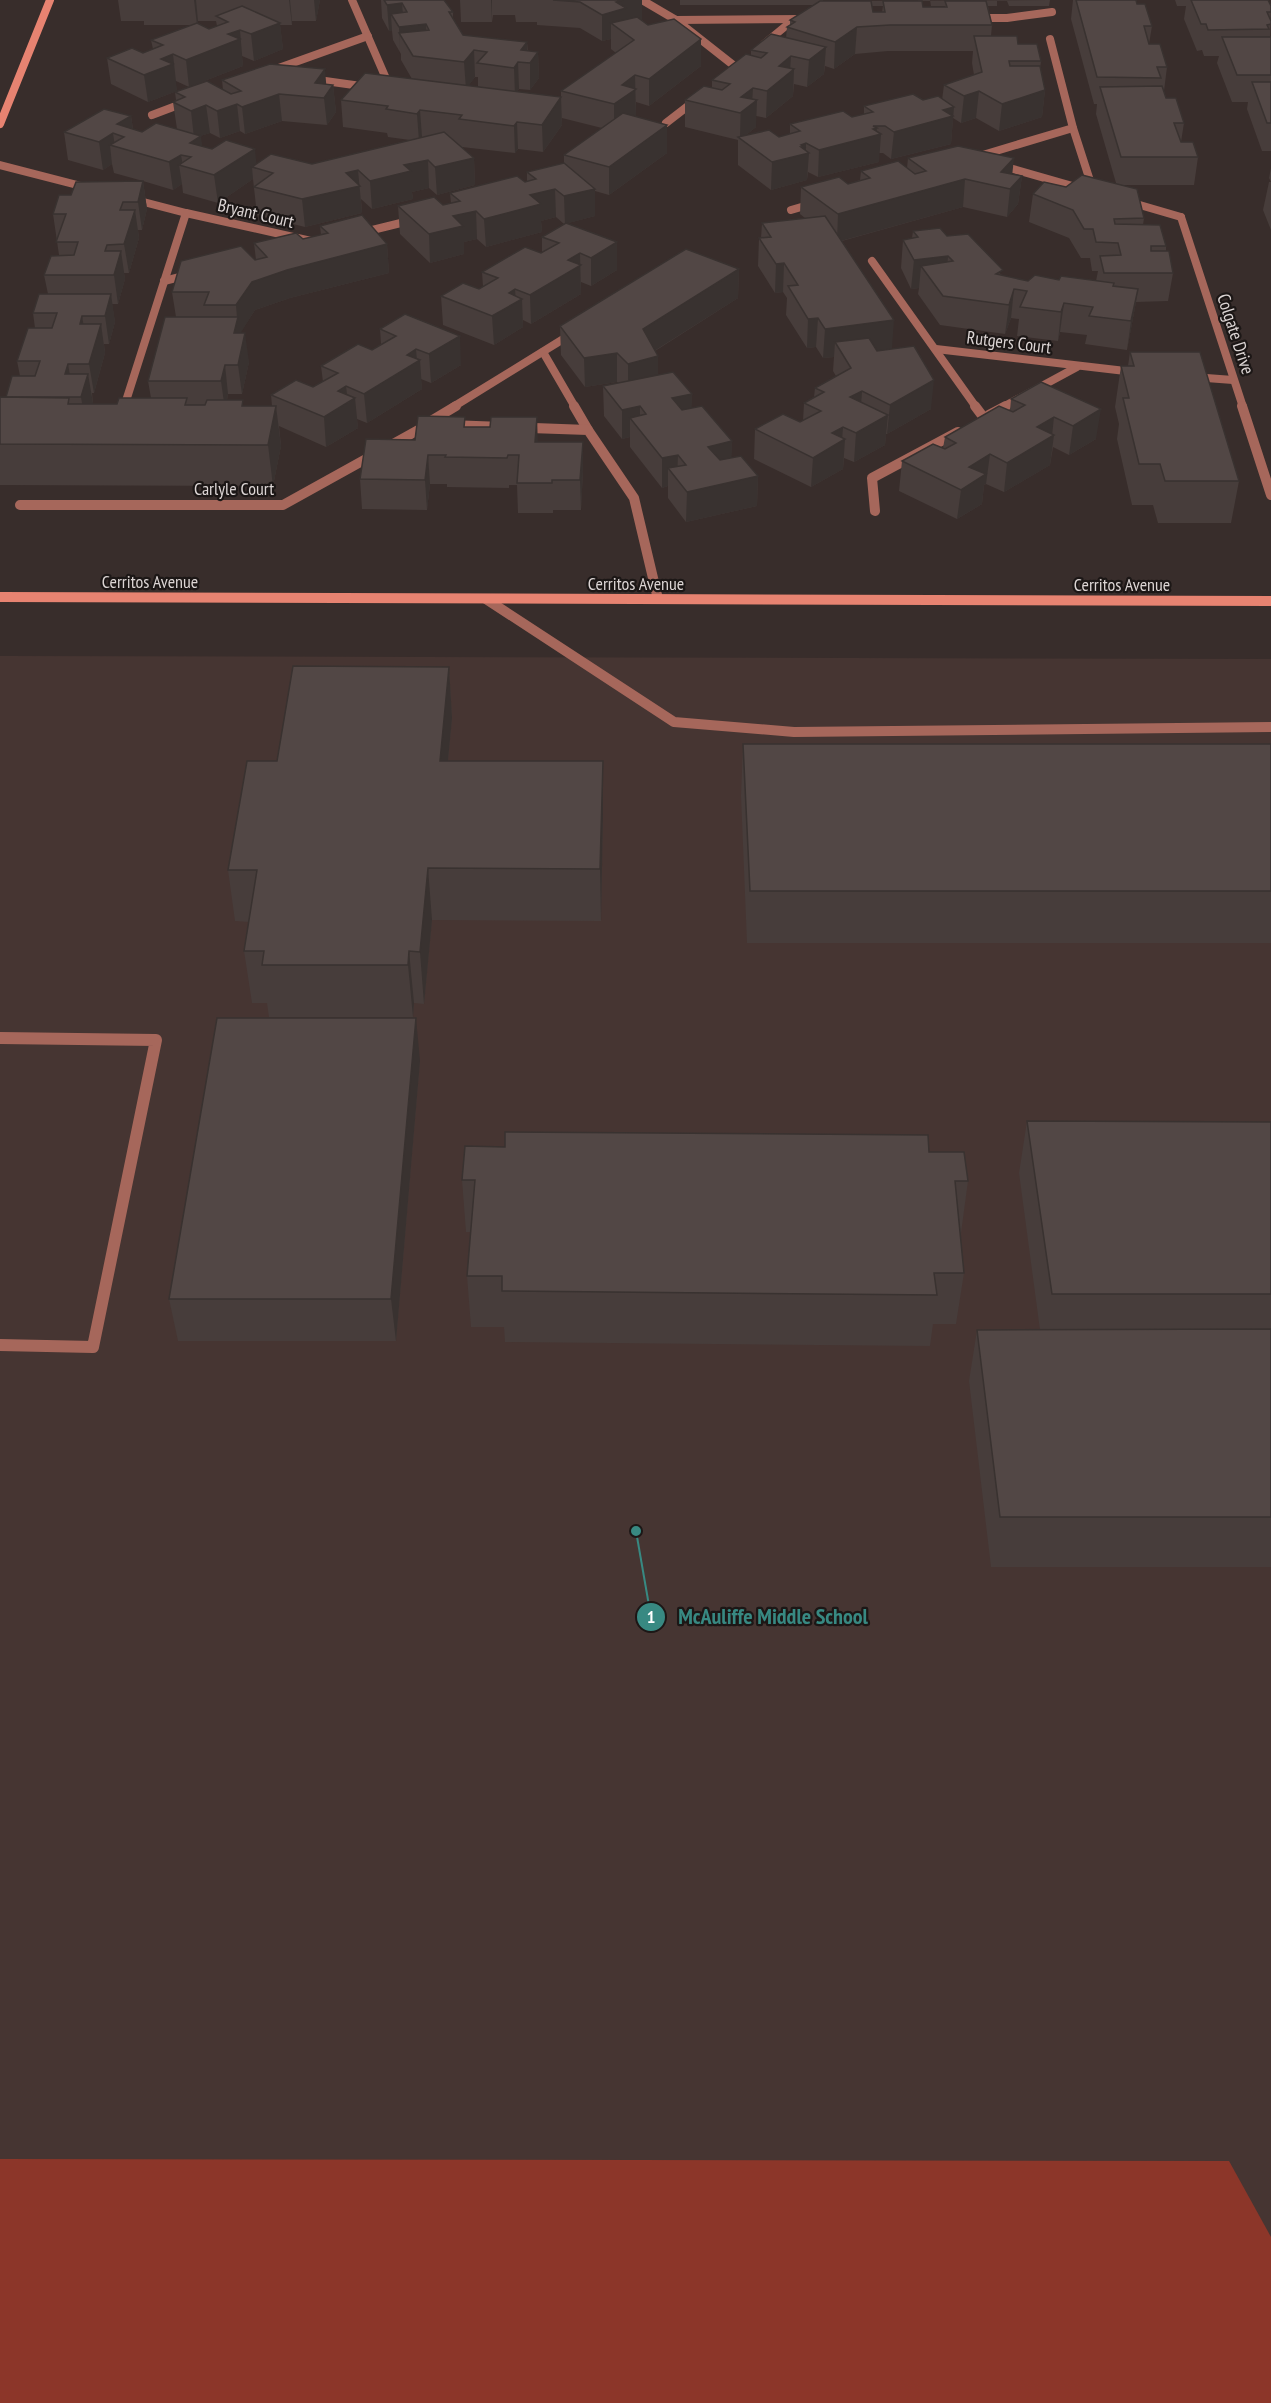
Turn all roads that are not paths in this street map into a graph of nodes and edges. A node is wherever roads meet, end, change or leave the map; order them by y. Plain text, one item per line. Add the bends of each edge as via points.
1 (50, 0) edge
2 (352, 0) edge
3 (642, 0) edge
4 (1052, 12) dead end
5 (971, 18) edge
6 (817, 19) edge
7 (676, 20) junction
8 (793, 20) junction
9 (368, 36) junction
10 (1050, 39) dead end
11 (761, 47) edge
12 (745, 61) edge
13 (736, 68) junction
14 (728, 75) edge
15 (291, 76) edge
16 (302, 77) edge
17 (392, 91) junction
18 (403, 92) edge
19 (701, 96) edge
20 (194, 99) edge
21 (152, 115) dead end
22 (666, 123) edge
23 (0, 124) edge
24 (1073, 128) junction
25 (0, 165) edge
26 (99, 190) edge
27 (120, 196) edge
28 (825, 200) edge
29 (1119, 200) edge
30 (791, 210) dead end
31 (186, 213) junction
32 (420, 219) edge
33 (353, 235) edge
34 (331, 240) edge
35 (320, 243) junction
36 (298, 248) edge
37 (872, 261) dead end
38 (197, 273) edge
39 (164, 281) junction
40 (582, 327) edge
41 (936, 349) junction
42 (543, 352) junction
43 (1077, 367) junction
44 (1149, 373) edge
45 (1185, 376) edge
46 (1233, 380) junction
47 (125, 404) edge
48 (984, 418) junction
49 (974, 423) edge
50 (426, 424) junction
51 (964, 429) edge
52 (588, 430) junction
53 (1271, 495) edge
54 (20, 505) dead end
55 (875, 511) dead end
56 (0, 597) edge
57 (486, 599) junction
58 (658, 600) junction
59 (1271, 601) edge
60 (1271, 727) edge
61 (0, 1038) edge
62 (0, 1345) edge

1 - 23 main road
2 - 9 street
3 - 7 street
4 - 5 street
6 - 8 street
7 - 8 street
7 - 13 street
8 - 11 street
9 - 15 street via 268,72
9 - 17 street
10 - 24 street
12 - 13 street
13 - 14 street
16 - 17 street
17 - 18 street
19 - 22 street
20 - 21 street
24 - 24 street via 972,158 1096,193
25 - 26 street
27 - 31 street, Bryant Court
28 - 30 street
29 - 46 street, Colgate Drive via 1181,217
31 - 35 street, Bryant Court
31 - 39 street, Bryant Court
32 - 33 street
34 - 35 street, Bryant Court
35 - 36 street, Bryant Court
37 - 41 street, Rutgers Court
38 - 39 street
39 - 47 street, Bryant Court
40 - 42 street, Carlyle Court
41 - 43 street, Rutgers Court
41 - 48 street, Rutgers Court
42 - 50 street, Carlyle Court
42 - 52 street
43 - 44 street, Rutgers Court
43 - 48 street, Rutgers Court
45 - 46 street
46 - 53 street, Colgate Drive
48 - 49 street, Rutgers Court
50 - 52 street
50 - 54 street, Carlyle Court via 283,505
51 - 55 street via 872,478
52 - 58 street via 634,498
56 - 57 main road, Cerritos Avenue
57 - 58 main road, Cerritos Avenue
57 - 60 street via 674,722 794,732
58 - 59 main road, Cerritos Avenue
61 - 62 street via 156,1040 93,1347

